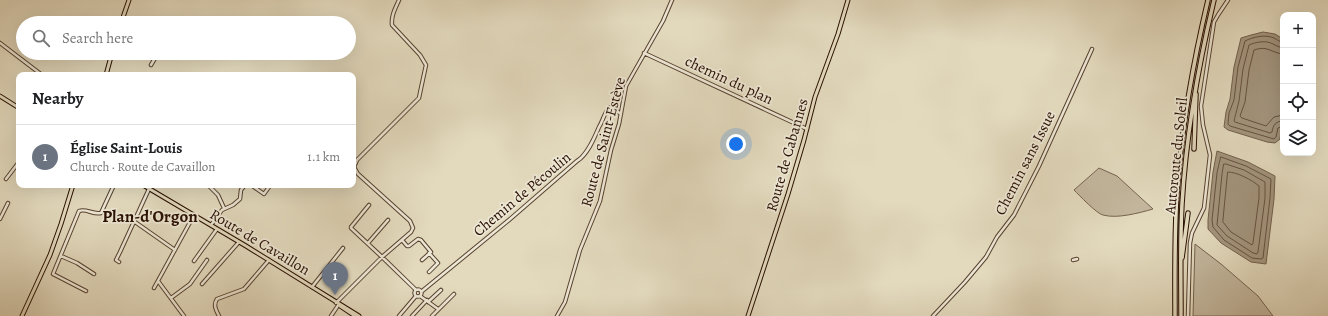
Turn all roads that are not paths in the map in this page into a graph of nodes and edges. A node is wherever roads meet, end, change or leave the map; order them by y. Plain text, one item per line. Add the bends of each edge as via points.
1 (128, 0) edge
2 (399, 0) edge
3 (672, 0) edge
4 (848, 0) edge
5 (1208, 0) edge
6 (1214, 0) edge
7 (1228, 0) edge
8 (124, 16) edge
9 (0, 43) edge
10 (1092, 49) dead end
11 (644, 53) junction
12 (16, 55) edge
13 (22, 60) edge
14 (110, 60) edge
15 (154, 60) edge
16 (151, 65) dead end
17 (38, 72) edge
18 (107, 72) edge
19 (1198, 76) junction
20 (0, 96) edge
21 (16, 106) edge
22 (621, 114) junction
23 (805, 128) junction
24 (1194, 149) dead end
25 (356, 162) edge
26 (16, 166) edge
27 (356, 170) edge
28 (6, 179) dead end
29 (72, 188) edge
30 (113, 188) edge
31 (149, 188) joint
32 (211, 188) edge
33 (243, 188) edge
34 (255, 188) edge
35 (268, 188) edge
36 (8, 203) dead end
37 (369, 206) dead end
38 (224, 208) junction
39 (1188, 213) dead end
40 (194, 215) junction
41 (0, 219) edge
42 (388, 220) dead end
43 (135, 222) dead end
44 (211, 225) junction
45 (217, 229) junction
46 (402, 240) junction
47 (239, 242) junction
48 (368, 243) junction
49 (343, 248) dead end
50 (176, 250) junction
51 (429, 253) junction
52 (61, 256) junction
53 (382, 256) junction
54 (1077, 259) dead end
55 (207, 260) dead end
56 (269, 260) junction
57 (422, 260) dead end
58 (1073, 260) dead end
59 (194, 261) dead end
60 (119, 262) dead end
61 (1181, 269) junction
62 (429, 272) dead end
63 (94, 274) dead end
64 (158, 281) junction
65 (202, 284) dead end
66 (312, 287) junction
67 (154, 288) dead end
68 (416, 290) junction
69 (441, 290) dead end
70 (86, 291) dead end
71 (421, 292) junction
72 (454, 294) dead end
73 (416, 296) junction
74 (420, 296) junction
75 (171, 298) junction
76 (428, 301) junction
77 (337, 304) junction
78 (438, 309) junction
79 (22, 316) edge
80 (184, 316) edge
81 (219, 316) edge
82 (331, 316) edge
83 (355, 316) edge
84 (359, 316) edge
85 (399, 316) edge
86 (412, 316) edge
87 (432, 316) edge
88 (557, 316) edge
89 (748, 316) edge
90 (933, 316) edge
91 (1175, 316) edge
92 (1181, 316) edge
93 (1188, 316) edge

1 - 8 main road
2 - 25 street via 393,14 392,25 426,65 419,98
3 - 11 street, Route de Saint-Estève
4 - 23 main road, Route de Cabannes
5 - 91 highway, Autoroute du Soleil via 1188,100 1179,166 1175,228
6 - 19 highway, Autoroute du Soleil
7 - 93 street via 1214,22 1201,106 1210,155 1204,208 1191,238
9 - 12 street
10 - 90 street, Chemin sans Issue via 1014,215 986,257
11 - 22 street, Route de Saint-Estève via 626,86
11 - 23 street, chemin du plan
13 - 17 street
14 - 18 main road
15 - 16 street
19 - 24 highway
19 - 61 highway, Autoroute du Soleil via 1183,181
20 - 21 main road
22 - 71 street, Chemin de Pécoulin via 609,108 582,158
22 - 88 street, Route de Saint-Estève via 600,201 580,250 565,302
23 - 89 main road, Route de Cabannes via 788,194
26 - 28 street
27 - 46 street via 413,225 413,230
29 - 79 main road via 50,255
30 - 52 street via 101,213 78,211
31 - 40 main road, Route de Cavaillon
31 - 60 street via 116,260
32 - 38 street via 218,195
33 - 38 street via 240,199
34 - 35 street via 264,194
36 - 41 street
37 - 48 street via 351,227
38 - 44 street
39 - 61 highway
40 - 44 main road, Route de Cavaillon
40 - 50 street
42 - 48 street
43 - 50 street
44 - 45 main road, Route de Cavaillon
45 - 47 main road, Route de Cavaillon
45 - 59 street
46 - 51 street via 407,246 418,239 421,240 431,252
46 - 53 street
47 - 56 main road, Route de Cavaillon
47 - 65 street
48 - 53 street
49 - 66 street
50 - 64 street
51 - 57 street
51 - 62 street via 438,263
52 - 63 street
52 - 70 street via 53,274
53 - 68 street
53 - 77 street
54 - 58 street
55 - 75 street via 187,287
56 - 66 main road, Route de Cavaillon
56 - 81 street via 244,288 217,299 215,307
61 - 92 highway, Autoroute du Soleil
64 - 67 street
64 - 75 street
66 - 77 main road, Route de Cavaillon
68 - 71 street
68 - 73 street
69 - 76 street
71 - 74 street
72 - 78 street
73 - 74 street
73 - 85 street
74 - 76 street
75 - 80 street
76 - 78 street
76 - 86 street
77 - 82 street
77 - 83 main road, Route de Cavaillon
77 - 84 main road, Route de Cavaillon
78 - 87 street

